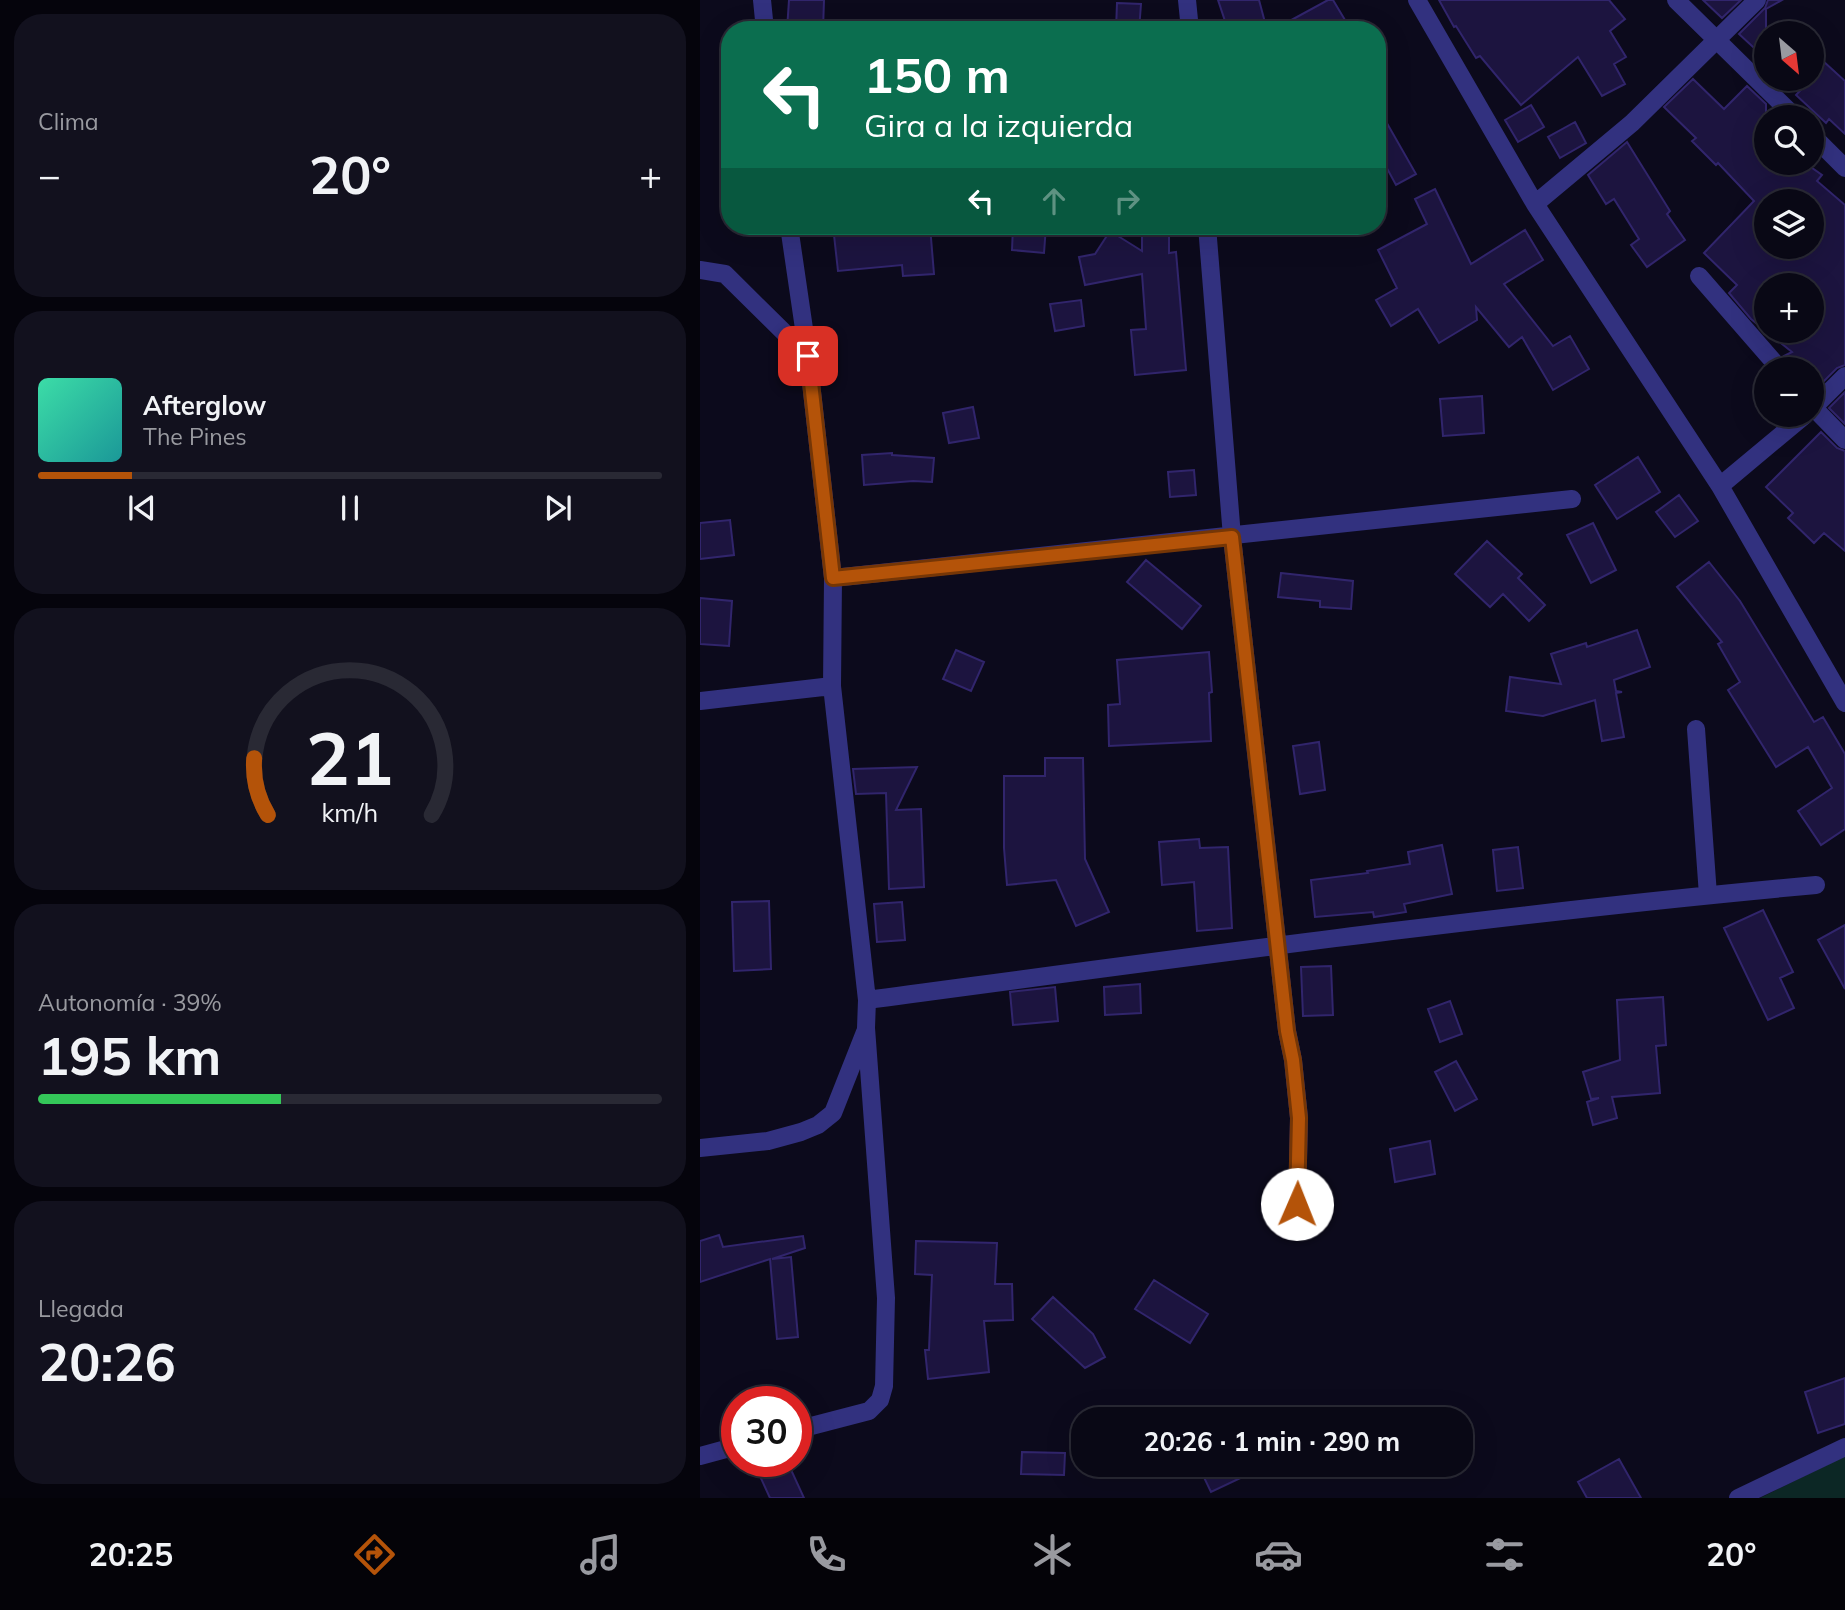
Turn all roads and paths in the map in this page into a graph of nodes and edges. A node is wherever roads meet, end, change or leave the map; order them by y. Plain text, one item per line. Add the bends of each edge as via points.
1 (762, 0) edge
2 (1187, 0) edge
3 (1417, 0) edge
4 (1676, 0) edge
5 (1757, 0) edge
6 (764, 21) edge
7 (1189, 21) edge
8 (1718, 40) junction
9 (1783, 105) edge
10 (1824, 147) edge
11 (1845, 168) edge
12 (1535, 204) junction
13 (790, 235) edge
14 (1208, 235) edge
15 (700, 270) edge
16 (1699, 276) dead end
17 (808, 356) junction
18 (1770, 357) edge
19 (1845, 376) edge
20 (1824, 396) edge
21 (1824, 421) edge
22 (1789, 427) edge
23 (1845, 440) edge
24 (1720, 486) junction
25 (1572, 499) dead end
26 (1232, 537) junction
27 (833, 578) junction
28 (832, 686) junction
29 (700, 701) edge
30 (1845, 703) edge
31 (1696, 729) dead end
32 (1816, 886) dead end
33 (1708, 895) junction
34 (1278, 945) junction
35 (867, 1000) junction
36 (866, 1028) junction
37 (700, 1148) edge
38 (1297, 1204) dead end
39 (812, 1426) edge
40 (1845, 1447) edge
41 (721, 1450) edge
42 (700, 1456) edge
43 (1738, 1498) edge

1 - 6 street
2 - 7 street
3 - 12 street
4 - 8 street
5 - 8 street
8 - 9 street
8 - 12 street via 1632,123
10 - 11 street
12 - 24 street
13 - 17 street
14 - 26 street
15 - 17 street via 724,274
16 - 18 street
17 - 27 street
19 - 20 street
21 - 23 street
22 - 24 street
24 - 30 street
25 - 26 street
26 - 27 street
26 - 34 street
27 - 28 street
28 - 29 street
28 - 35 street
31 - 33 street
32 - 33 street
33 - 34 street
34 - 35 street
34 - 38 street via 1299,1118
35 - 36 street
36 - 37 street via 833,1113 818,1125 768,1141
36 - 39 street via 886,1298 884,1386 880,1400 869,1410
40 - 43 street
41 - 42 street

